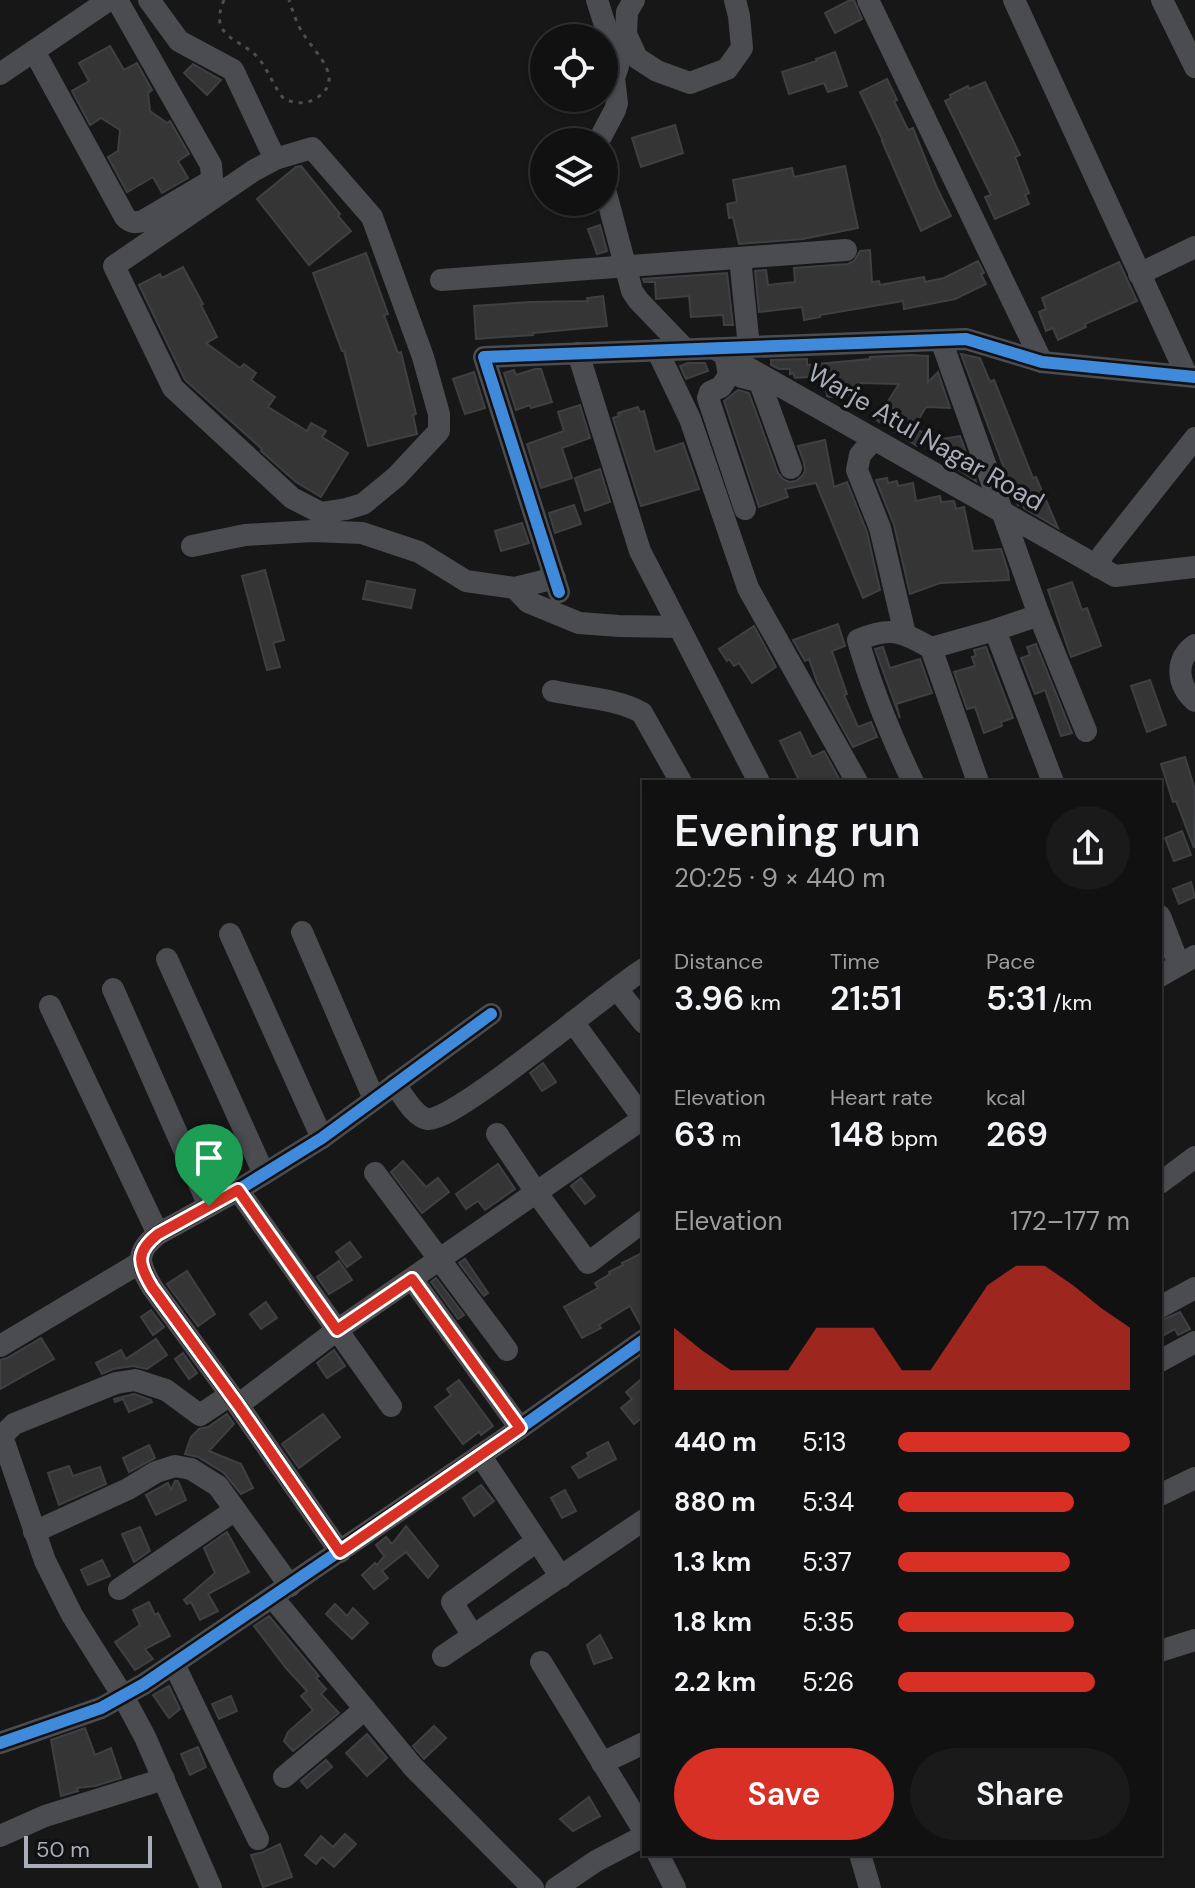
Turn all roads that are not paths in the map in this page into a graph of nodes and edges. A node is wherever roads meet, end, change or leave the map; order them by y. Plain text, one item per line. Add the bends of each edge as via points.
1 (109, 0) edge
2 (117, 0) edge
3 (149, 0) edge
4 (597, 0) edge
5 (634, 0) edge
6 (735, 0) edge
7 (868, 0) edge
8 (1014, 0) edge
9 (1162, 0) edge
10 (34, 51) junction
11 (1195, 67) edge
12 (0, 74) edge
13 (605, 128) edge
14 (275, 159) junction
15 (612, 216) edge
16 (1195, 247) edge
17 (846, 250) dead end
18 (740, 258) junction
19 (625, 265) junction
20 (1139, 274) junction
21 (441, 280) dead end
22 (941, 340) junction
23 (749, 347) junction
24 (685, 349) junction
25 (657, 350) junction
26 (578, 353) junction
27 (723, 359) junction
28 (1042, 362) junction
29 (1191, 377) edge
30 (1195, 438) edge
31 (874, 439) junction
32 (791, 468) dead end
33 (745, 509) dead end
34 (1003, 513) junction
35 (192, 546) dead end
36 (1098, 567) junction
37 (1195, 567) edge
38 (515, 588) junction
39 (1039, 615) junction
40 (679, 627) junction
41 (995, 630) junction
42 (905, 634) junction
43 (1195, 645) edge
44 (931, 648) junction
45 (553, 691) dead end
46 (1195, 701) edge
47 (1086, 731) dead end
48 (746, 757) junction
49 (680, 780) edge
50 (739, 780) edge
51 (758, 780) edge
52 (856, 780) edge
53 (912, 780) edge
54 (977, 780) edge
55 (1052, 780) edge
56 (1162, 922) edge
57 (302, 932) dead end
58 (230, 934) dead end
59 (167, 959) dead end
60 (1178, 966) edge
61 (642, 970) edge
62 (113, 989) dead end
63 (617, 989) junction
64 (50, 1006) dead end
65 (491, 1014) dead end
66 (642, 1020) edge
67 (573, 1022) junction
68 (395, 1084) junction
69 (374, 1099) junction
70 (642, 1115) edge
71 (642, 1119) edge
72 (497, 1134) dead end
73 (322, 1138) junction
74 (1195, 1157) edge
75 (375, 1173) dead end
76 (264, 1174) junction
77 (1162, 1182) edge
78 (238, 1190) junction
79 (536, 1192) junction
80 (209, 1206) junction
81 (642, 1222) edge
82 (158, 1234) junction
83 (440, 1259) junction
84 (141, 1262) junction
85 (412, 1279) junction
86 (1195, 1288) edge
87 (1162, 1306) edge
88 (337, 1330) junction
89 (642, 1341) edge
90 (1195, 1342) edge
91 (0, 1346) edge
92 (507, 1350) dead end
93 (1162, 1360) edge
94 (234, 1400) junction
95 (391, 1406) dead end
96 (520, 1428) junction
97 (480, 1455) junction
98 (1195, 1478) edge
99 (1162, 1494) edge
100 (235, 1510) junction
101 (642, 1521) edge
102 (34, 1532) junction
103 (537, 1541) junction
104 (340, 1552) junction
105 (561, 1577) junction
106 (119, 1589) dead end
107 (282, 1592) junction
108 (473, 1636) junction
109 (1195, 1640) edge
110 (1162, 1650) edge
111 (443, 1656) dead end
112 (541, 1662) dead end
113 (174, 1664) junction
114 (123, 1696) junction
115 (365, 1709) junction
116 (0, 1743) edge
117 (642, 1744) edge
118 (602, 1763) junction
119 (284, 1777) dead end
120 (164, 1779) junction
121 (642, 1830) edge
122 (642, 1834) edge
123 (0, 1836) edge
124 (258, 1839) dead end
125 (659, 1856) edge
126 (861, 1856) edge
127 (211, 1888) edge
128 (533, 1888) edge
129 (556, 1888) edge
130 (675, 1888) edge
131 (870, 1888) edge

1 - 10 street
2 - 10 street via 211,165 209,182 143,221 129,221
3 - 14 street via 179,41 233,70
4 - 13 street via 618,66 617,103
5 - 6 street via 627,12 626,34 637,58 690,83 727,69 742,48
7 - 28 street
8 - 20 street
9 - 11 street
10 - 12 street
14 - 14 street via 114,266 173,388 292,498 321,513 346,509 363,504 396,477 439,431 439,414 372,217 312,148
15 - 19 street
16 - 20 street
17 - 18 street
18 - 19 street
18 - 23 street
19 - 21 street
19 - 24 street via 638,300
20 - 29 street
22 - 23 street
22 - 28 street via 966,339
22 - 34 street
23 - 27 street
24 - 25 street
24 - 27 street
25 - 26 street
25 - 52 street via 690,419 748,588
26 - 38 street via 484,357 557,585
26 - 40 street via 640,551
27 - 31 street, Warje Atul Nagar Road
27 - 32 street via 760,383
27 - 33 street via 721,387 708,398
28 - 29 street
30 - 36 street
31 - 34 street, Warje Atul Nagar Road
31 - 42 street via 860,455 857,470 880,528
34 - 36 street, Warje Atul Nagar Road
34 - 39 street
35 - 38 street via 245,535 362,533 419,552 466,581
36 - 37 street, Warje Atul Nagar Road via 1115,576
38 - 40 street via 528,602 579,623
39 - 41 street
39 - 47 street
40 - 48 street
41 - 44 street
41 - 55 street
42 - 44 street
42 - 53 street via 880,631 858,640 886,724
43 - 46 street via 1183,657 1180,679
44 - 54 street
45 - 49 street via 642,713
48 - 50 street
48 - 51 street
56 - 60 street
57 - 69 street
58 - 73 street
59 - 76 street
61 - 63 street
62 - 80 street
63 - 66 street
63 - 67 street
64 - 82 street
65 - 68 street
67 - 68 street via 440,1117 419,1116
67 - 70 street
68 - 69 street
69 - 73 street
71 - 79 street
72 - 79 street
73 - 76 street
74 - 77 street
75 - 83 street
76 - 78 street
78 - 80 street
78 - 88 street
79 - 81 street via 588,1263
79 - 83 street
80 - 82 street
82 - 84 street via 141,1253
83 - 85 street
83 - 92 street
84 - 91 street
84 - 94 street via 152,1287
85 - 88 street
85 - 96 street
86 - 87 street
88 - 94 street
88 - 95 street
89 - 96 street
90 - 93 street
94 - 102 street via 200,1415 166,1390 135,1380 9,1427 4,1444
94 - 104 street
96 - 97 street
97 - 103 street
97 - 104 street
98 - 99 street
100 - 102 street via 218,1486 191,1469 175,1466
100 - 106 street
100 - 107 street
101 - 105 street
102 - 114 street via 72,1615
103 - 105 street
103 - 108 street via 452,1602
104 - 107 street
105 - 108 street
107 - 113 street
107 - 115 street
108 - 111 street
109 - 110 street
112 - 118 street
113 - 114 street
113 - 124 street
114 - 116 street
114 - 120 street
115 - 119 street
115 - 128 street via 413,1767
117 - 118 street
118 - 121 street
120 - 123 street via 45,1816
120 - 127 street
122 - 129 street
125 - 130 street
126 - 131 street

